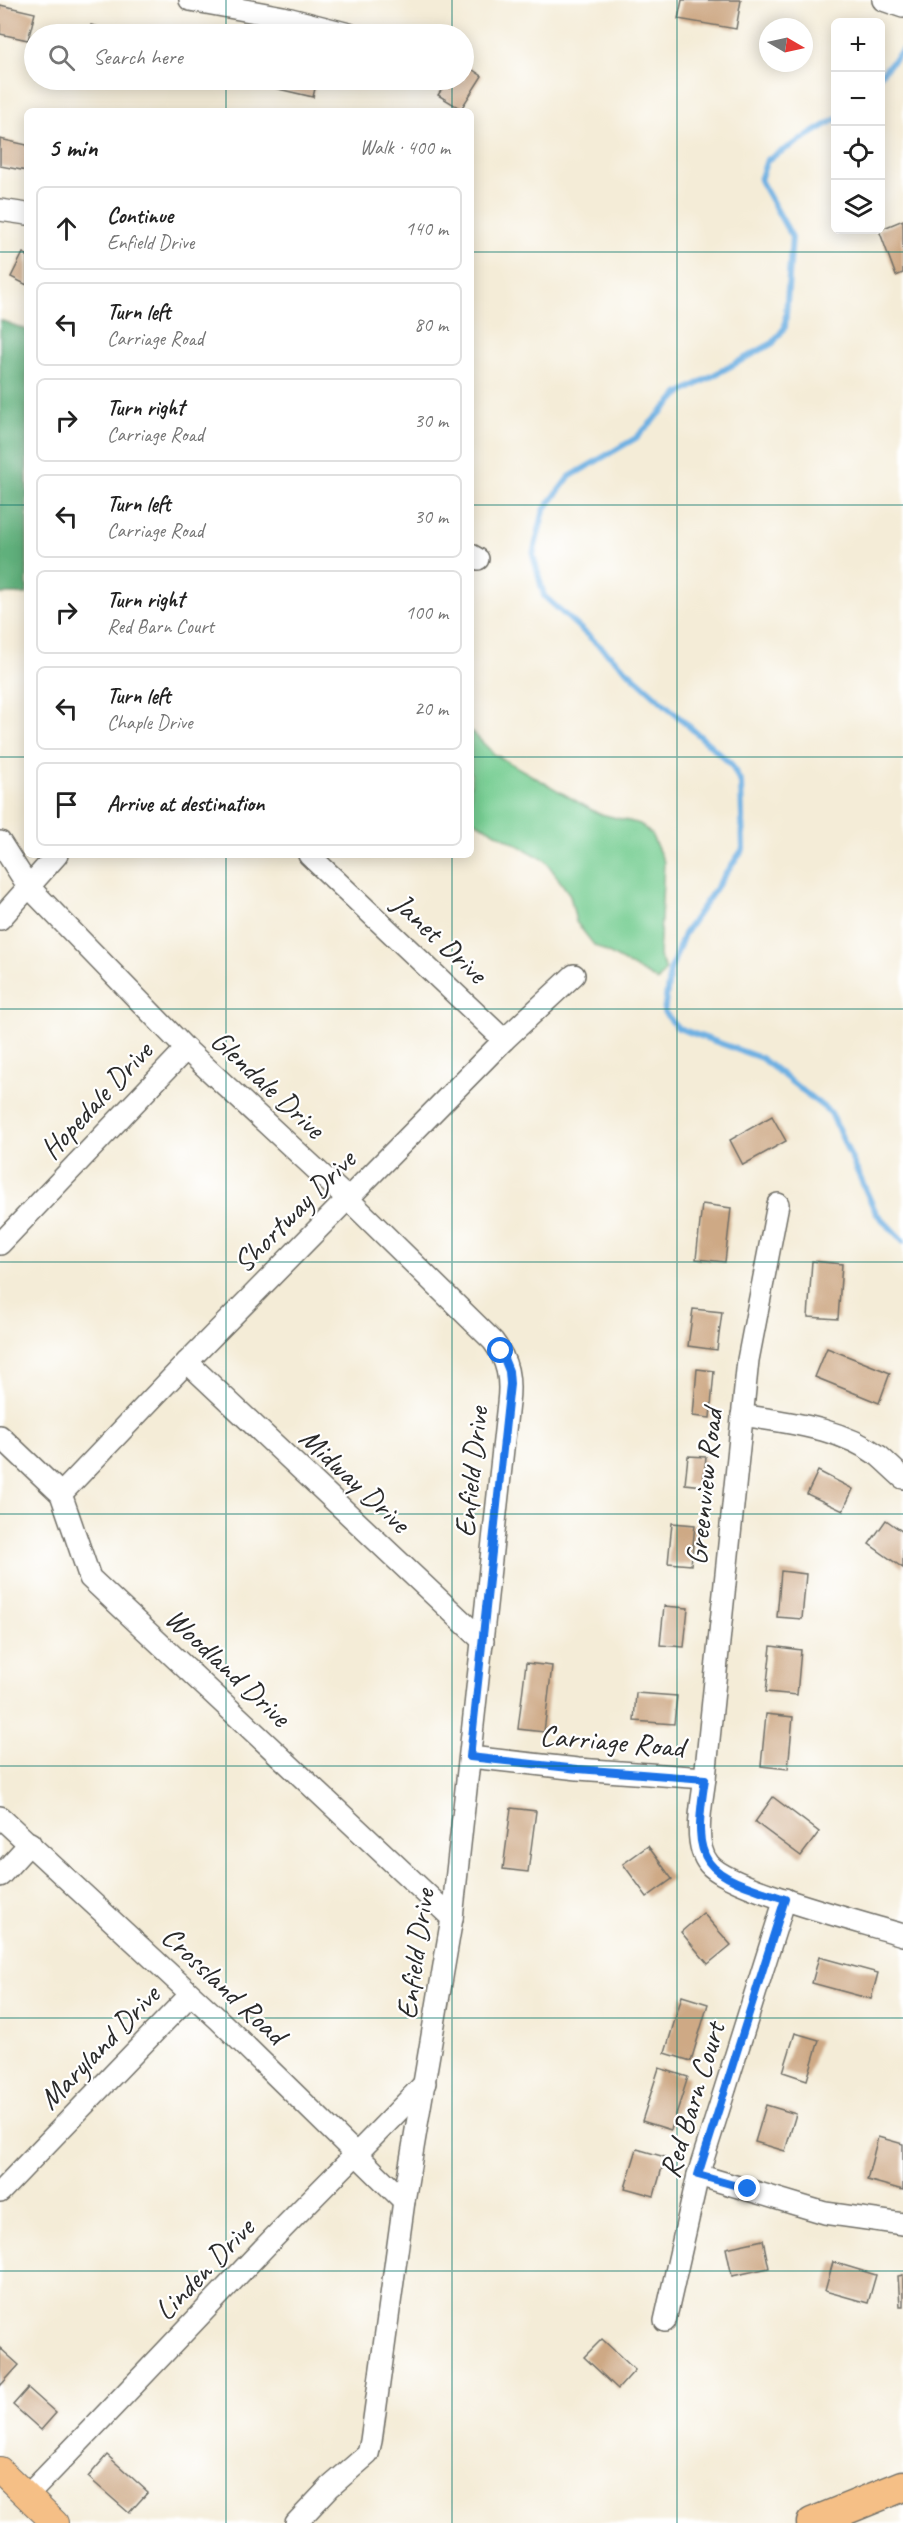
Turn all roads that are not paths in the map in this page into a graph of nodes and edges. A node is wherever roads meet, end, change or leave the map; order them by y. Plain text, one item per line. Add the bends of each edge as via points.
1 (190, 0) edge
2 (883, 0) edge
3 (903, 7) edge
4 (311, 24) edge
5 (0, 210) edge
6 (24, 214) edge
7 (0, 842) edge
8 (54, 858) edge
9 (312, 858) edge
10 (28, 886) junction
11 (0, 920) edge
12 (574, 975) dead end
13 (504, 1040) junction
14 (186, 1049) junction
15 (348, 1199) junction
16 (778, 1204) dead end
17 (0, 1244) edge
18 (506, 1361) joint
19 (187, 1362) junction
20 (742, 1415) junction
21 (0, 1436) edge
22 (903, 1478) edge
23 (61, 1494) junction
24 (483, 1641) junction
25 (470, 1757) junction
26 (705, 1779) junction
27 (0, 1816) edge
28 (30, 1844) junction
29 (0, 1876) edge
30 (785, 1899) junction
31 (452, 1918) junction
32 (903, 1935) edge
33 (190, 1995) junction
34 (425, 2083) junction
35 (356, 2156) junction
36 (698, 2175) junction
37 (0, 2192) edge
38 (404, 2200) junction
39 (903, 2224) edge
40 (665, 2321) dead end
41 (0, 2470) edge
42 (903, 2486) edge
43 (40, 2514) edge
44 (296, 2523) edge
45 (812, 2523) edge

1 - 4 street
2 - 3 street
5 - 6 street
7 - 10 street, Glendale Drive
8 - 10 street
9 - 13 street, Janet Drive
10 - 11 street
10 - 14 street, Glendale Drive
12 - 13 street, Shortway Drive
13 - 15 street, Shortway Drive
14 - 15 street, Glendale Drive
14 - 17 street, Hopedale Drive
15 - 18 street, Glendale Drive via 493,1341
15 - 19 street, Shortway Drive
16 - 20 street, Greenview Road via 748,1360
18 - 24 street, Enfield Drive via 509,1394
19 - 23 street, Shortway Drive
19 - 24 street, Midway Drive
20 - 22 street via 838,1434 879,1456
20 - 26 street, Greenview Road
21 - 23 street, Woodland Drive
23 - 31 street, Woodland Drive via 90,1578
24 - 25 street, Enfield Drive
25 - 26 street, Carriage Road
25 - 31 street, Enfield Drive
26 - 30 street, Carriage Road via 699,1833 710,1866 738,1884
27 - 28 street, Crossland Road
28 - 29 street
28 - 33 street, Crossland Road
30 - 32 street, Carriage Road
30 - 36 street, Red Barn Court
31 - 34 street, Enfield Drive
33 - 35 street, Crossland Road
33 - 37 street, Maryland Drive
34 - 35 street, Linden Drive
34 - 38 street, Enfield Drive
35 - 38 street, Crossland Road
35 - 43 street, Linden Drive via 242,2270 144,2377
36 - 39 street via 825,2213
36 - 40 street, Red Barn Court
38 - 44 street, Enfield Drive via 368,2454
41 - 43 main road
42 - 45 highway

